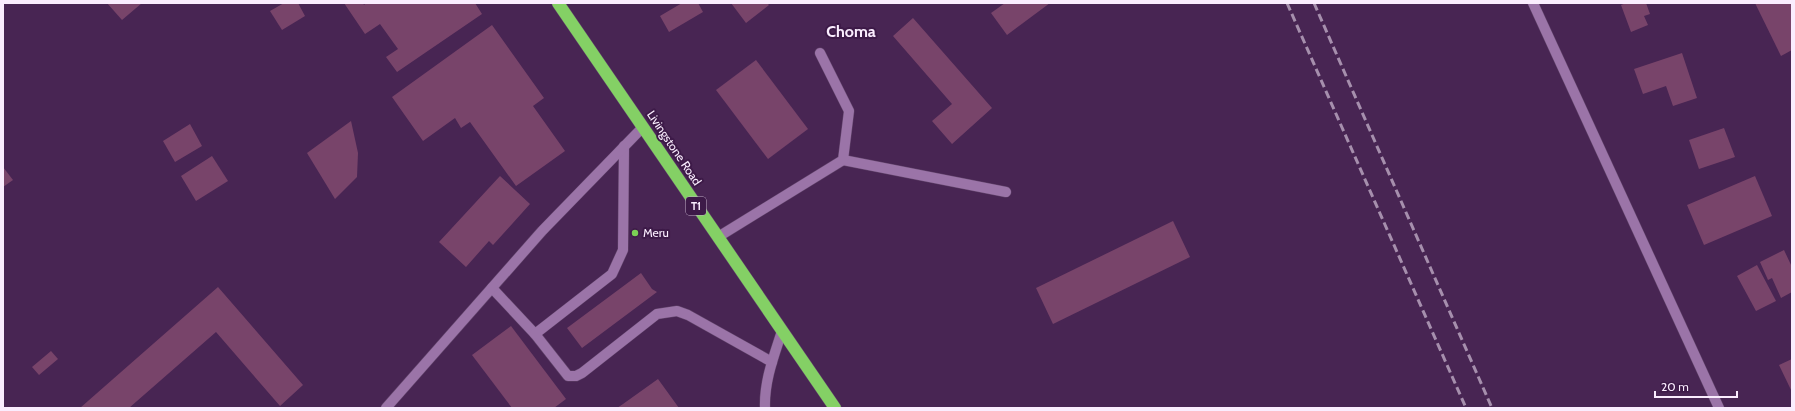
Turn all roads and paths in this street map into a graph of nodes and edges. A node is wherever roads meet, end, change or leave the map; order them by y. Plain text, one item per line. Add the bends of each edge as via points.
1 (558, 3) edge
2 (1533, 3) edge
3 (820, 53) dead end
4 (643, 127) junction
5 (624, 146) junction
6 (843, 160) junction
7 (1006, 192) dead end
8 (718, 237) junction
9 (492, 288) junction
10 (782, 331) junction
11 (535, 334) junction
12 (772, 362) junction
13 (386, 408) edge
14 (765, 408) edge
15 (835, 408) edge
16 (1719, 408) edge

1 - 4 highway, Livingstone Road / T1
2 - 16 street
3 - 6 street via 849,111
4 - 5 street
4 - 8 highway, Livingstone Road / T1
5 - 9 street via 542,231
5 - 11 street via 623,250 618,263 612,274
6 - 7 street
6 - 8 street
8 - 10 highway, Livingstone Road / T1
9 - 11 street
9 - 13 street
10 - 12 street
10 - 15 highway, Livingstone Road / T1
11 - 12 street via 568,376 576,376 657,314 677,311
12 - 14 street

